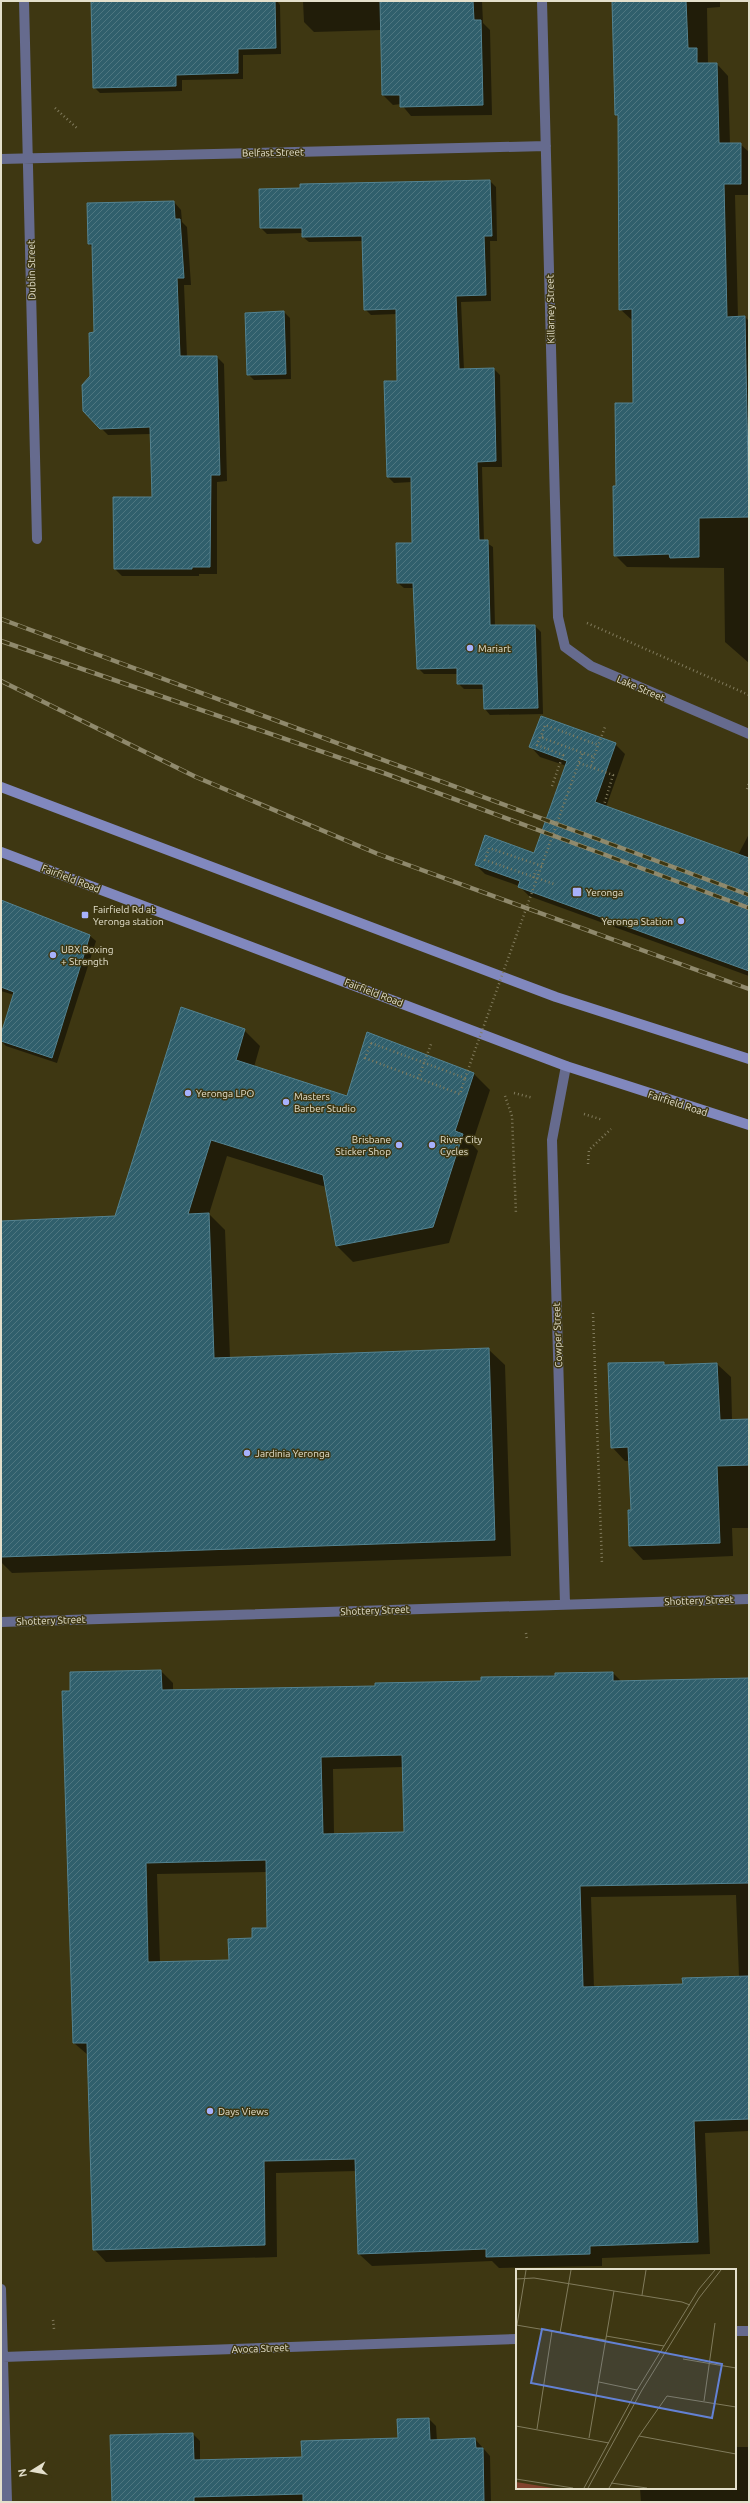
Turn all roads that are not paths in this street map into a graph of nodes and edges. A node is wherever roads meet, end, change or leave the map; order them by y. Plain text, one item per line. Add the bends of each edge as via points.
1 (24, 1) edge
2 (542, 1) edge
3 (546, 146) junction
4 (29, 158) junction
5 (1, 159) edge
6 (37, 539) dead end
7 (558, 617) joint
8 (749, 734) edge
9 (1, 787) edge
10 (1, 852) edge
11 (749, 1059) edge
12 (566, 1066) junction
13 (749, 1126) edge
14 (749, 1599) edge
15 (565, 1604) junction
16 (1, 1622) edge
17 (1, 2289) edge
18 (736, 2331) edge
19 (749, 2331) edge
20 (516, 2339) edge
21 (3, 2356) junction
22 (7, 2502) edge

1 - 4 street, Dublin Street
2 - 3 street, Killarney Street
3 - 4 street, Belfast Street
3 - 7 street, Killarney Street
4 - 5 street, Belfast Street
4 - 6 street, Dublin Street
7 - 8 street, Lake Street via 565,647 591,666
9 - 11 main road via 556,997
10 - 12 main road, Fairfield Road
12 - 13 main road, Fairfield Road
12 - 15 street, Cowper Street via 552,1140
14 - 15 street, Shottery Street
15 - 16 street, Shottery Street
17 - 21 street
18 - 19 street
20 - 21 street, Avoca Street
21 - 22 street

